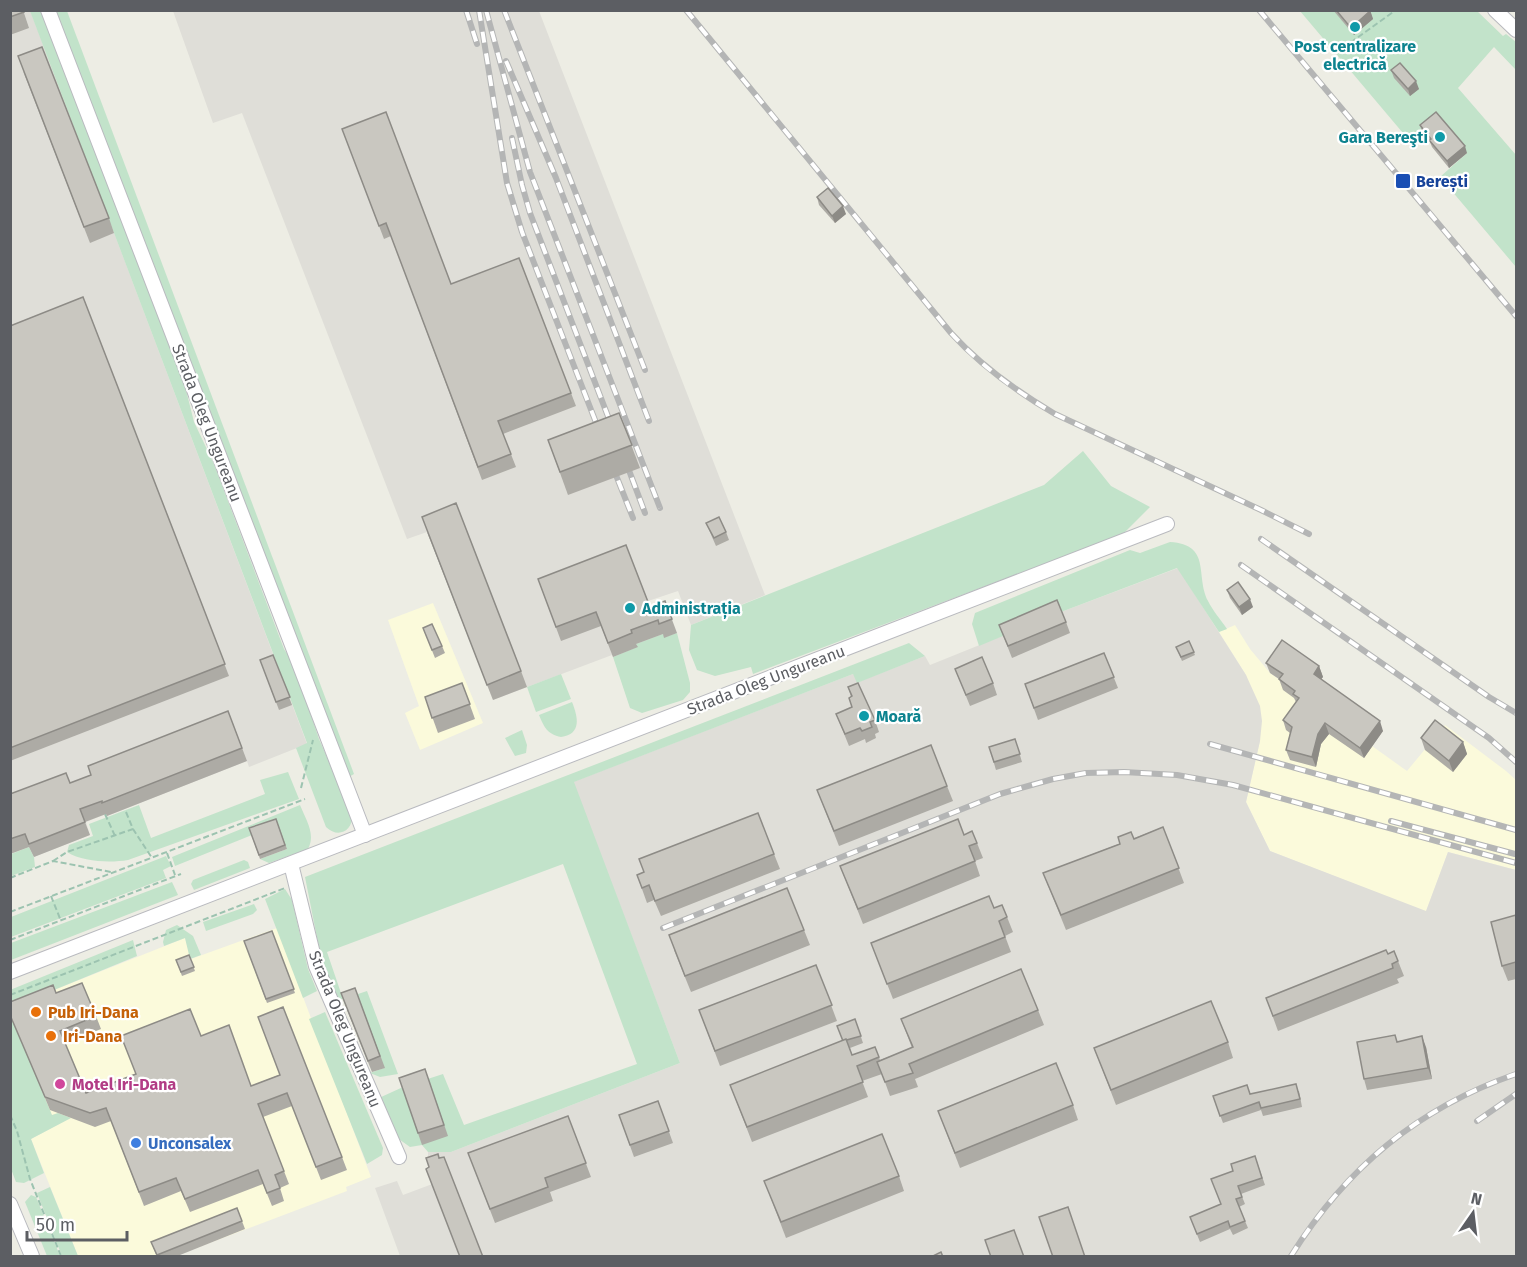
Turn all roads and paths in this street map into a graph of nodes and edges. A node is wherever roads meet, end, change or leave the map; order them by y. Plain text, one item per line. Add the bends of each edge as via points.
1 (48, 10) edge
2 (1396, 10) edge
3 (1495, 10) edge
4 (1511, 26) edge
5 (1336, 53) dead end
6 (1167, 524) dead end
7 (320, 717) junction
8 (301, 788) dead end
9 (305, 799) dead end
10 (126, 812) dead end
11 (105, 814) edge
12 (133, 829) junction
13 (365, 835) junction
14 (115, 836) junction
15 (167, 853) junction
16 (152, 858) junction
17 (53, 861) junction
18 (291, 864) junction
19 (114, 873) junction
20 (181, 874) dead end
21 (176, 876) junction
22 (10, 878) edge
23 (296, 884) junction
24 (51, 896) junction
25 (10, 912) edge
26 (61, 921) junction
27 (10, 940) edge
28 (10, 972) edge
29 (10, 995) edge
30 (10, 1115) edge
31 (399, 1157) dead end
32 (10, 1204) edge
33 (32, 1257) edge
34 (61, 1257) edge

1 - 7 street, Strada Oleg Ungureanu
2 - 5 path
3 - 4 street
6 - 13 street, Strada Oleg Ungureanu
7 - 8 path
7 - 13 street, Strada Oleg Ungureanu
9 - 15 path
10 - 12 path
11 - 14 path
12 - 14 path
12 - 16 path
13 - 18 street, Strada Oleg Ungureanu
14 - 17 path via 67,852
15 - 16 path
15 - 21 path
16 - 19 path
17 - 19 path
17 - 22 path
18 - 23 street, Strada Oleg Ungureanu
18 - 28 street, Strada Oleg Ungureanu
19 - 24 path
20 - 21 path
21 - 26 path
23 - 29 path
23 - 31 street, Strada Oleg Ungureanu via 316,966
24 - 25 path
24 - 26 path
26 - 27 path
30 - 34 path
32 - 33 street

